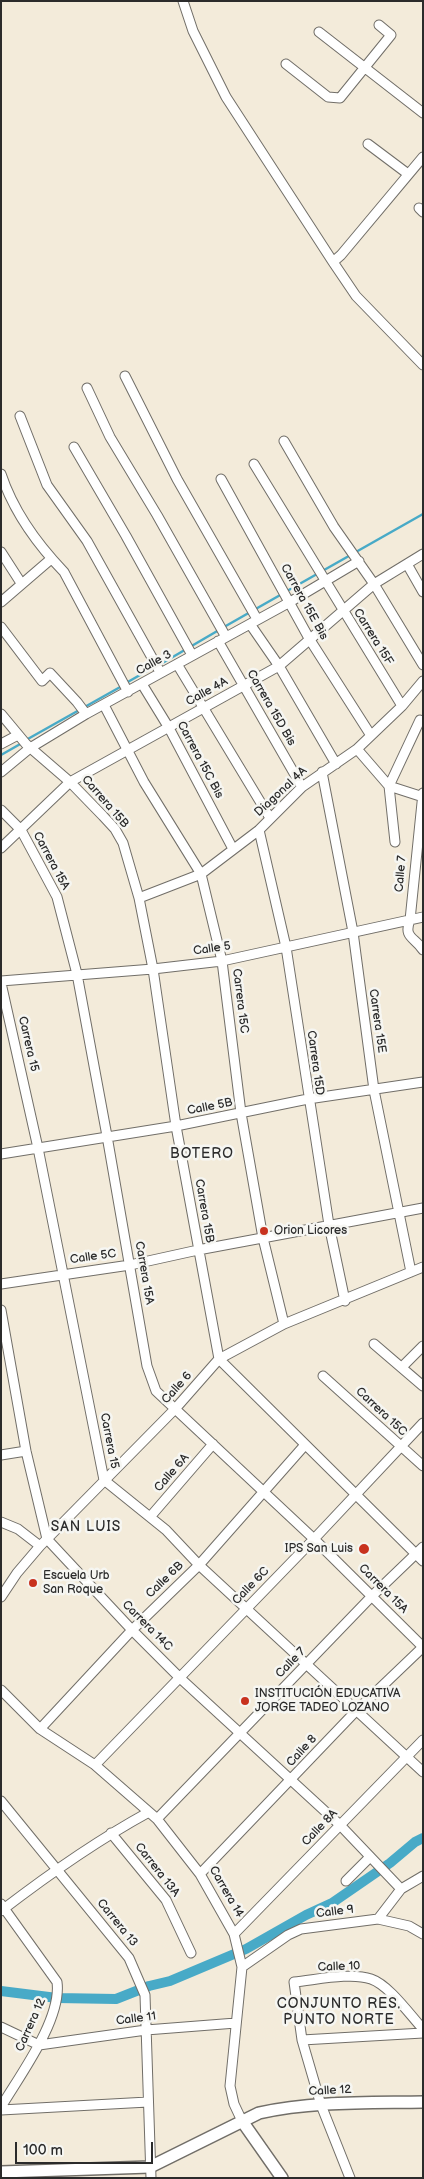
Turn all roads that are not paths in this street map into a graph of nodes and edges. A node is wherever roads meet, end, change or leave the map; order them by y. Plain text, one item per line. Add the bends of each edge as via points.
1 (184, 1) edge
2 (379, 25) dead end
3 (319, 32) dead end
4 (286, 64) dead end
5 (365, 67) junction
6 (423, 113) edge
7 (368, 144) dead end
8 (423, 157) edge
9 (408, 174) junction
10 (333, 262) junction
11 (423, 365) edge
12 (125, 376) dead end
13 (87, 388) dead end
14 (20, 416) dead end
15 (284, 441) dead end
16 (74, 447) dead end
17 (254, 464) dead end
18 (1, 474) edge
19 (221, 479) dead end
20 (1, 552) edge
21 (423, 554) edge
22 (355, 555) junction
23 (51, 559) junction
24 (406, 564) junction
25 (324, 581) junction
26 (21, 583) junction
27 (374, 584) junction
28 (423, 592) edge
29 (1, 602) edge
30 (290, 602) junction
31 (343, 612) junction
32 (253, 615) junction
33 (1, 627) edge
34 (220, 633) junction
35 (310, 640) junction
36 (191, 653) junction
37 (177, 664) junction
38 (423, 665) edge
39 (279, 666) junction
40 (159, 670) junction
41 (423, 681) edge
42 (142, 684) junction
43 (244, 686) junction
44 (126, 689) junction
45 (104, 705) junction
46 (402, 706) junction
47 (205, 707) junction
48 (82, 709) junction
49 (1, 714) edge
50 (420, 720) dead end
51 (169, 728) junction
52 (370, 734) junction
53 (24, 741) junction
54 (1, 744) edge
55 (128, 749) junction
56 (356, 749) junction
57 (336, 764) junction
58 (1, 772) edge
59 (322, 772) junction
60 (70, 782) junction
61 (389, 786) junction
62 (302, 787) junction
63 (422, 796) edge
64 (1, 810) edge
65 (270, 818) junction
66 (21, 830) junction
67 (259, 830) junction
68 (395, 842) dead end
69 (1, 848) edge
70 (233, 849) junction
71 (202, 874) junction
72 (139, 898) junction
73 (423, 917) edge
74 (410, 920) junction
75 (353, 932) junction
76 (286, 947) junction
77 (423, 950) edge
78 (222, 961) junction
79 (153, 969) junction
80 (77, 974) junction
81 (1, 982) edge
82 (423, 1082) edge
83 (374, 1090) junction
84 (308, 1099) junction
85 (241, 1114) junction
86 (176, 1126) junction
87 (107, 1136) junction
88 (38, 1148) junction
89 (1, 1154) edge
90 (423, 1208) edge
91 (398, 1213) junction
92 (328, 1225) junction
93 (263, 1238) junction
94 (198, 1250) junction
95 (130, 1265) junction
96 (423, 1267) edge
97 (411, 1272) junction
98 (62, 1274) junction
99 (1, 1284) edge
100 (345, 1300) junction
101 (1, 1310) edge
102 (284, 1324) junction
103 (374, 1344) dead end
104 (4, 1346) edge
105 (423, 1346) edge
106 (219, 1359) junction
107 (402, 1367) junction
108 (323, 1376) dead end
109 (423, 1386) edge
110 (175, 1410) junction
111 (423, 1423) edge
112 (213, 1444) junction
113 (304, 1446) junction
114 (400, 1447) junction
115 (26, 1451) junction
116 (1, 1455) edge
117 (423, 1466) edge
118 (104, 1480) junction
119 (264, 1491) junction
120 (356, 1495) junction
121 (150, 1517) junction
122 (1, 1522) edge
123 (314, 1539) junction
124 (43, 1542) junction
125 (421, 1554) edge
126 (199, 1565) junction
127 (372, 1596) junction
128 (1, 1597) edge
129 (247, 1609) junction
130 (132, 1630) junction
131 (423, 1647) edge
132 (306, 1665) junction
133 (180, 1678) junction
134 (3, 1696) edge
135 (355, 1712) junction
136 (40, 1730) junction
137 (240, 1733) junction
138 (423, 1740) edge
139 (407, 1756) junction
140 (95, 1765) junction
141 (423, 1772) edge
142 (291, 1781) junction
143 (1, 1801) edge
144 (149, 1812) junction
145 (157, 1819) junction
146 (340, 1825) junction
147 (111, 1833) junction
148 (370, 1856) junction
149 (56, 1868) junction
150 (200, 1874) junction
151 (423, 1876) edge
152 (346, 1880) dead end
153 (401, 1889) junction
154 (2, 1908) edge
155 (378, 1920) junction
156 (234, 1934) junction
157 (423, 1934) edge
158 (191, 1953) dead end
159 (242, 1967) junction
160 (236, 2023) junction
161 (1, 2027) edge
162 (146, 2030) junction
163 (423, 2030) edge
164 (423, 2033) edge
165 (302, 2040) junction
166 (39, 2045) junction
167 (148, 2102) junction
168 (423, 2102) edge
169 (321, 2105) junction
170 (1, 2108) edge
171 (242, 2121) junction
172 (1, 2172) edge
173 (151, 2173) edge
174 (115, 2174) edge
175 (282, 2178) edge
176 (350, 2178) edge

1 - 10 street via 193,31 226,97
2 - 5 street via 391,35
3 - 5 street
4 - 5 street via 328,97 334,98 340,98
5 - 6 street
7 - 9 street
8 - 9 street
9 - 10 street
10 - 11 street via 356,296
12 - 32 street via 176,479
13 - 34 street, Carrera 15D Bis via 110,438 157,515
14 - 40 street via 47,484 87,541
15 - 22 street via 334,527
16 - 36 street
17 - 25 street, Carrera 15F
18 - 23 street via 12,502
19 - 30 street, Carrera 15E Bis
20 - 26 street
21 - 24 street, Calle 4A
22 - 25 street, Calle 3
22 - 27 street
23 - 26 street
23 - 44 street via 67,578
24 - 27 street, Calle 4A
24 - 28 street
25 - 30 street, Calle 3
25 - 31 street, Carrera 15F
26 - 29 street
27 - 31 street, Calle 4A
27 - 38 street
30 - 32 street, Calle 3
30 - 35 street, Carrera 15E Bis
31 - 35 street, Calle 4A
31 - 46 street, Carrera 15F
32 - 34 street, Calle 3
32 - 39 street
33 - 48 street via 42,681 50,673
34 - 36 street, Calle 3
34 - 43 street, Carrera 15D Bis
35 - 39 street, Calle 4A
35 - 52 street, Carrera 15E Bis
36 - 37 street, Calle 3
37 - 40 street, Calle 3
37 - 47 street
39 - 43 street, Calle 4A
39 - 57 street
40 - 42 street, Calle 3
41 - 46 street, Diagonal 4A
42 - 44 street, Calle 3
42 - 51 street, Carrera 15C Bis
43 - 47 street, Calle 4A
43 - 62 street, Carrera 15D Bis
44 - 45 street, Calle 3
45 - 48 street, Calle 3
45 - 55 street, Carrera 15C
46 - 52 street, Diagonal 4A
47 - 51 street, Calle 4A
47 - 65 street
48 - 53 street, Calle 3
49 - 53 street, Carrera 15B
50 - 61 street
51 - 55 street, Calle 4A
51 - 70 street, Carrera 15C Bis
52 - 56 street, Diagonal 4A
53 - 54 street
53 - 58 street, Calle 3
53 - 60 street, Carrera 15B
55 - 60 street, Calle 4A
55 - 71 street, Carrera 15C via 144,782
56 - 57 street, Diagonal 4A
56 - 61 street
57 - 59 street, Diagonal 4A
59 - 62 street, Diagonal 4A
59 - 75 street, Carrera 15E
60 - 66 street, Calle 4A
60 - 72 street, Carrera 15B via 115,829 123,843
61 - 63 street
61 - 68 street
62 - 65 street, Diagonal 4A
63 - 74 street, Calle 7
64 - 66 street, Carrera 15A
65 - 67 street, Diagonal 4A
66 - 69 street, Calle 4A
66 - 80 street, Carrera 15A via 56,897
67 - 70 street, Diagonal 4A
67 - 76 street, Carrera 15D
70 - 71 street, Diagonal 4A
71 - 72 street, Diagonal 4A
71 - 78 street, Carrera 15C
72 - 79 street, Carrera 15B
73 - 74 street, Calle 5
74 - 75 street, Calle 5
74 - 77 street, Calle 7 via 408,935
75 - 76 street, Calle 5
75 - 83 street, Carrera 15E
76 - 78 street, Calle 5
76 - 84 street, Carrera 15D
78 - 79 street, Calle 5
78 - 85 street, Carrera 15C
79 - 80 street, Calle 5
79 - 86 street, Carrera 15B
80 - 81 street, Calle 5
80 - 87 street, Carrera 15A
81 - 88 street, Carrera 15
82 - 83 street, Calle 5B
83 - 84 street, Calle 5B
83 - 91 street, Carrera 15E
84 - 85 street, Calle 5B
84 - 92 street, Carrera 15D
85 - 86 street, Calle 5B
85 - 93 street, Carrera 15C
86 - 87 street, Calle 5B
86 - 94 street, Carrera 15B
87 - 88 street, Calle 5B
87 - 95 street, Carrera 15A
88 - 89 street, Calle 5B
88 - 98 street, Carrera 15
90 - 91 street, Calle 5C
91 - 92 street, Calle 5C
91 - 97 street, Carrera 15E
92 - 93 street, Calle 5C
92 - 100 street, Carrera 15D
93 - 94 street, Calle 5C
93 - 102 street, Carrera 15C
94 - 95 street, Calle 5C
94 - 106 street, Carrera 15B
95 - 98 street, Calle 5C
95 - 110 street, Carrera 15A via 147,1366 156,1391
96 - 97 street, Calle 6
97 - 100 street, Calle 6
98 - 99 street, Calle 5C
98 - 118 street, Carrera 15
100 - 102 street, Calle 6
101 - 104 street, Carrera 14C
102 - 106 street, Calle 6
103 - 107 street
104 - 115 street, Carrera 14C
105 - 107 street
106 - 110 street, Calle 6
106 - 113 street
107 - 109 street
108 - 114 street, Carrera 15C
110 - 112 street, Carrera 15A
110 - 118 street, Calle 6
111 - 114 street, Calle 6C
112 - 119 street, Carrera 15A
112 - 121 street, Calle 6A
113 - 119 street, Calle 6B
113 - 120 street
114 - 117 street, Carrera 15C
114 - 120 street, Calle 6C
115 - 116 street
115 - 124 street, Carrera 14C
118 - 121 street, Carrera 15
118 - 124 street, Calle 6
119 - 123 street, Carrera 15A
119 - 126 street, Calle 6B
120 - 123 street, Calle 6C
120 - 125 street
121 - 126 street, Carrera 15
122 - 124 street
123 - 127 street, Carrera 15A
123 - 129 street, Calle 6C
124 - 128 street, Calle 6
124 - 130 street, Carrera 14C
125 - 127 street, Calle 7
126 - 129 street, Carrera 15
126 - 130 street, Calle 6B
127 - 131 street, Carrera 15A
127 - 132 street, Calle 7
129 - 132 street, Carrera 15
129 - 133 street, Calle 6C
130 - 133 street, Carrera 14C
130 - 136 street, Calle 6B
131 - 135 street, Calle 8
132 - 135 street, Carrera 15
132 - 137 street, Calle 7
133 - 137 street, Carrera 14C
133 - 140 street, Calle 6C
134 - 136 street, Carrera 14
135 - 139 street, Carrera 15
135 - 142 street, Calle 8
136 - 140 street, Carrera 14
137 - 142 street, Carrera 14C
137 - 145 street, Calle 7
138 - 139 street, Calle 8A
139 - 141 street, Carrera 15
139 - 146 street, Calle 8A
140 - 144 street, Carrera 14
142 - 146 street, Carrera 14C
142 - 150 street, Calle 8
143 - 149 street, Carrera 13
144 - 145 street, Carrera 14
144 - 147 street
145 - 150 street, Carrera 14
146 - 148 street, Carrera 14C
146 - 156 street, Calle 8A
147 - 149 street
147 - 158 street, Carrera 13A via 166,1900
148 - 152 street
148 - 153 street, Carrera 14C
149 - 154 street
149 - 162 street, Carrera 13 via 129,1958 145,1995
150 - 156 street, Carrera 14
151 - 153 street
153 - 155 street
154 - 166 street, Carrera 12 via 57,1982 56,2003
155 - 157 street, Calle 9 via 409,1926
155 - 159 street, Calle 9 via 301,1929
156 - 159 street, Carrera 14
159 - 160 street, Carrera 14
160 - 162 street, Calle 11
160 - 171 street, Carrera 14 via 230,2086
161 - 166 street
162 - 166 street, Calle 11
162 - 167 street, Carrera 13
163 - 165 street, Calle 10 via 386,1988 371,1979 352,1976 294,1982
164 - 165 street
165 - 169 street
166 - 170 street, Carrera 12
167 - 170 street
167 - 173 street, Carrera 13
168 - 169 street, Calle 12
169 - 171 street, Calle 12 via 276,2109
169 - 176 street
171 - 173 street, Calle 12
171 - 175 street, Carrera 14
172 - 174 street
173 - 174 street

